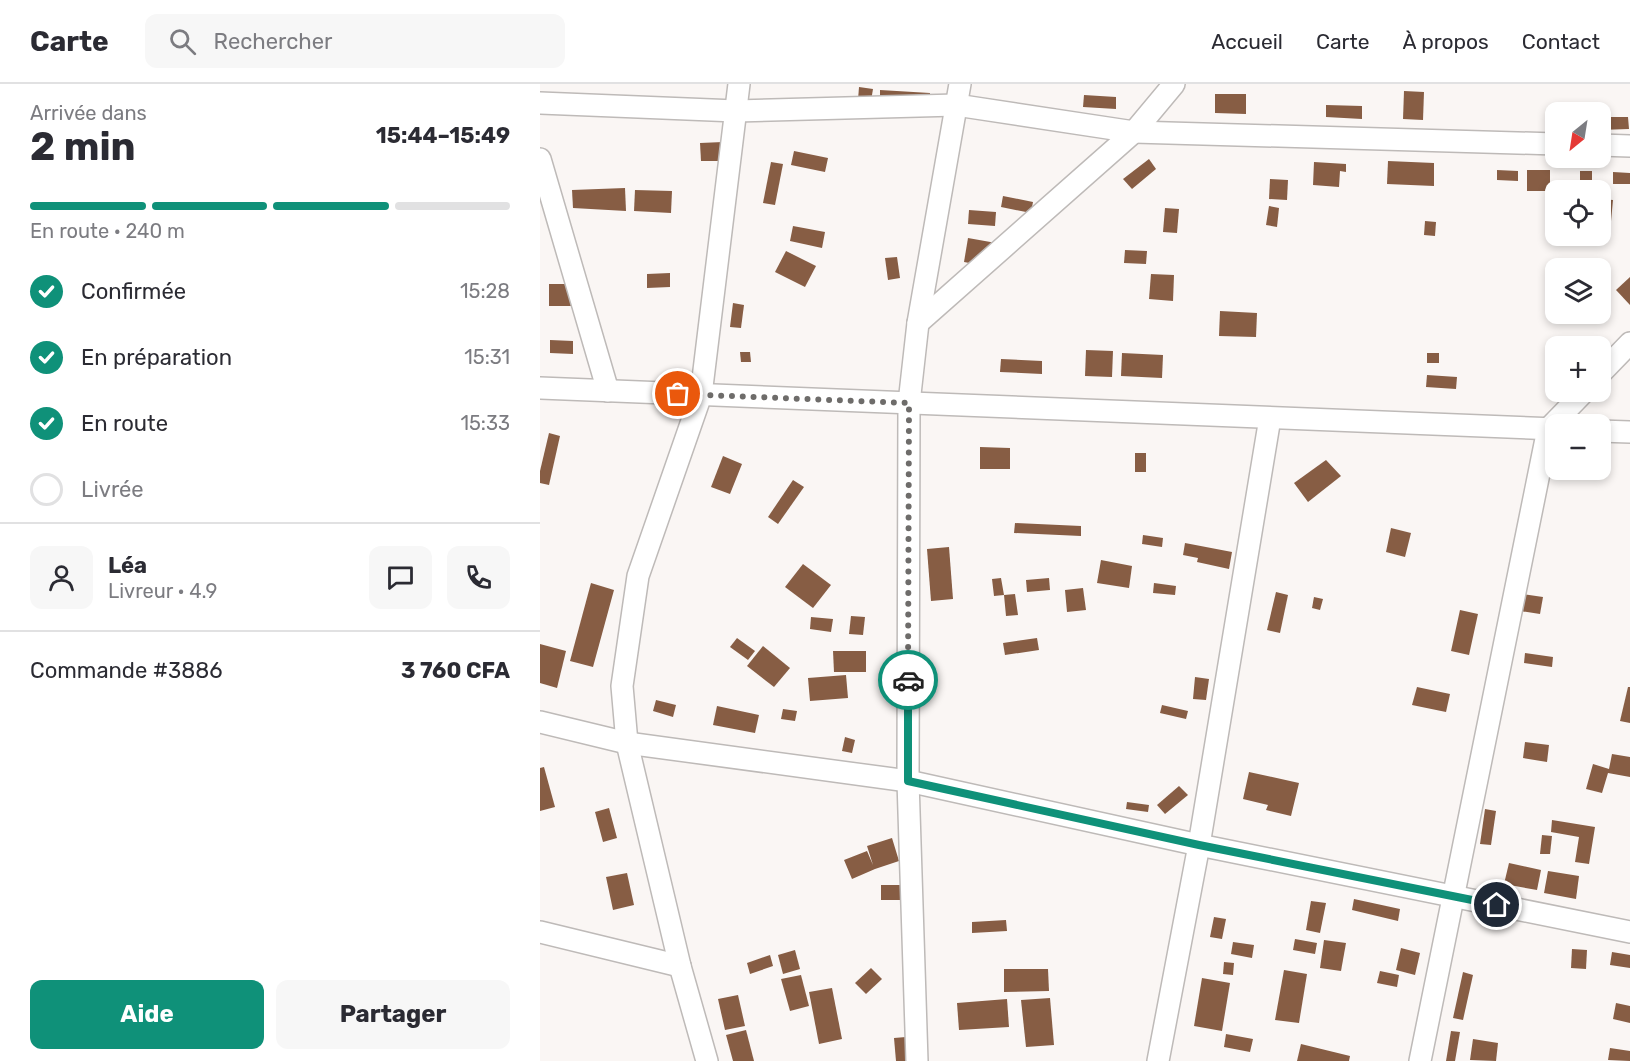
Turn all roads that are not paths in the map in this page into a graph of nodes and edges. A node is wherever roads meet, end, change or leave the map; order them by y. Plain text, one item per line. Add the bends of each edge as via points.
1 (739, 84) edge
2 (960, 84) edge
3 (1174, 84) edge
4 (540, 103) edge
5 (956, 105) junction
6 (736, 111) junction
7 (1134, 132) junction
8 (1545, 144) edge
9 (1611, 145) edge
10 (1630, 146) edge
11 (540, 159) edge
12 (918, 323) junction
13 (1630, 343) edge
14 (1611, 363) edge
15 (540, 388) edge
16 (608, 391) junction
17 (701, 395) junction
18 (1575, 402) edge
19 (909, 403) junction
20 (1565, 414) edge
21 (1270, 418) junction
22 (1545, 429) edge
23 (1611, 431) edge
24 (1630, 432) edge
25 (1545, 462) edge
26 (540, 722) edge
27 (627, 743) junction
28 (908, 781) junction
29 (1199, 845) junction
30 (1453, 896) junction
31 (540, 932) edge
32 (1630, 932) edge
33 (680, 966) junction
34 (707, 1061) edge
35 (917, 1061) edge
36 (1158, 1061) edge
37 (1420, 1061) edge

1 - 6 street
2 - 5 street
3 - 7 street
4 - 6 street
5 - 6 street
5 - 7 street
5 - 12 street
6 - 17 street
7 - 8 street
7 - 12 street
9 - 10 street
11 - 16 street
12 - 19 street
13 - 14 street
15 - 16 street
16 - 17 street
17 - 19 street
17 - 27 street via 638,576 622,686
18 - 20 street
19 - 21 street
19 - 28 street
21 - 22 street
21 - 29 street
23 - 24 street
25 - 30 street
26 - 27 street
27 - 28 street
27 - 33 street
28 - 29 street
28 - 35 street
29 - 30 street
29 - 36 street
30 - 32 street
30 - 37 street
31 - 33 street
33 - 34 street

